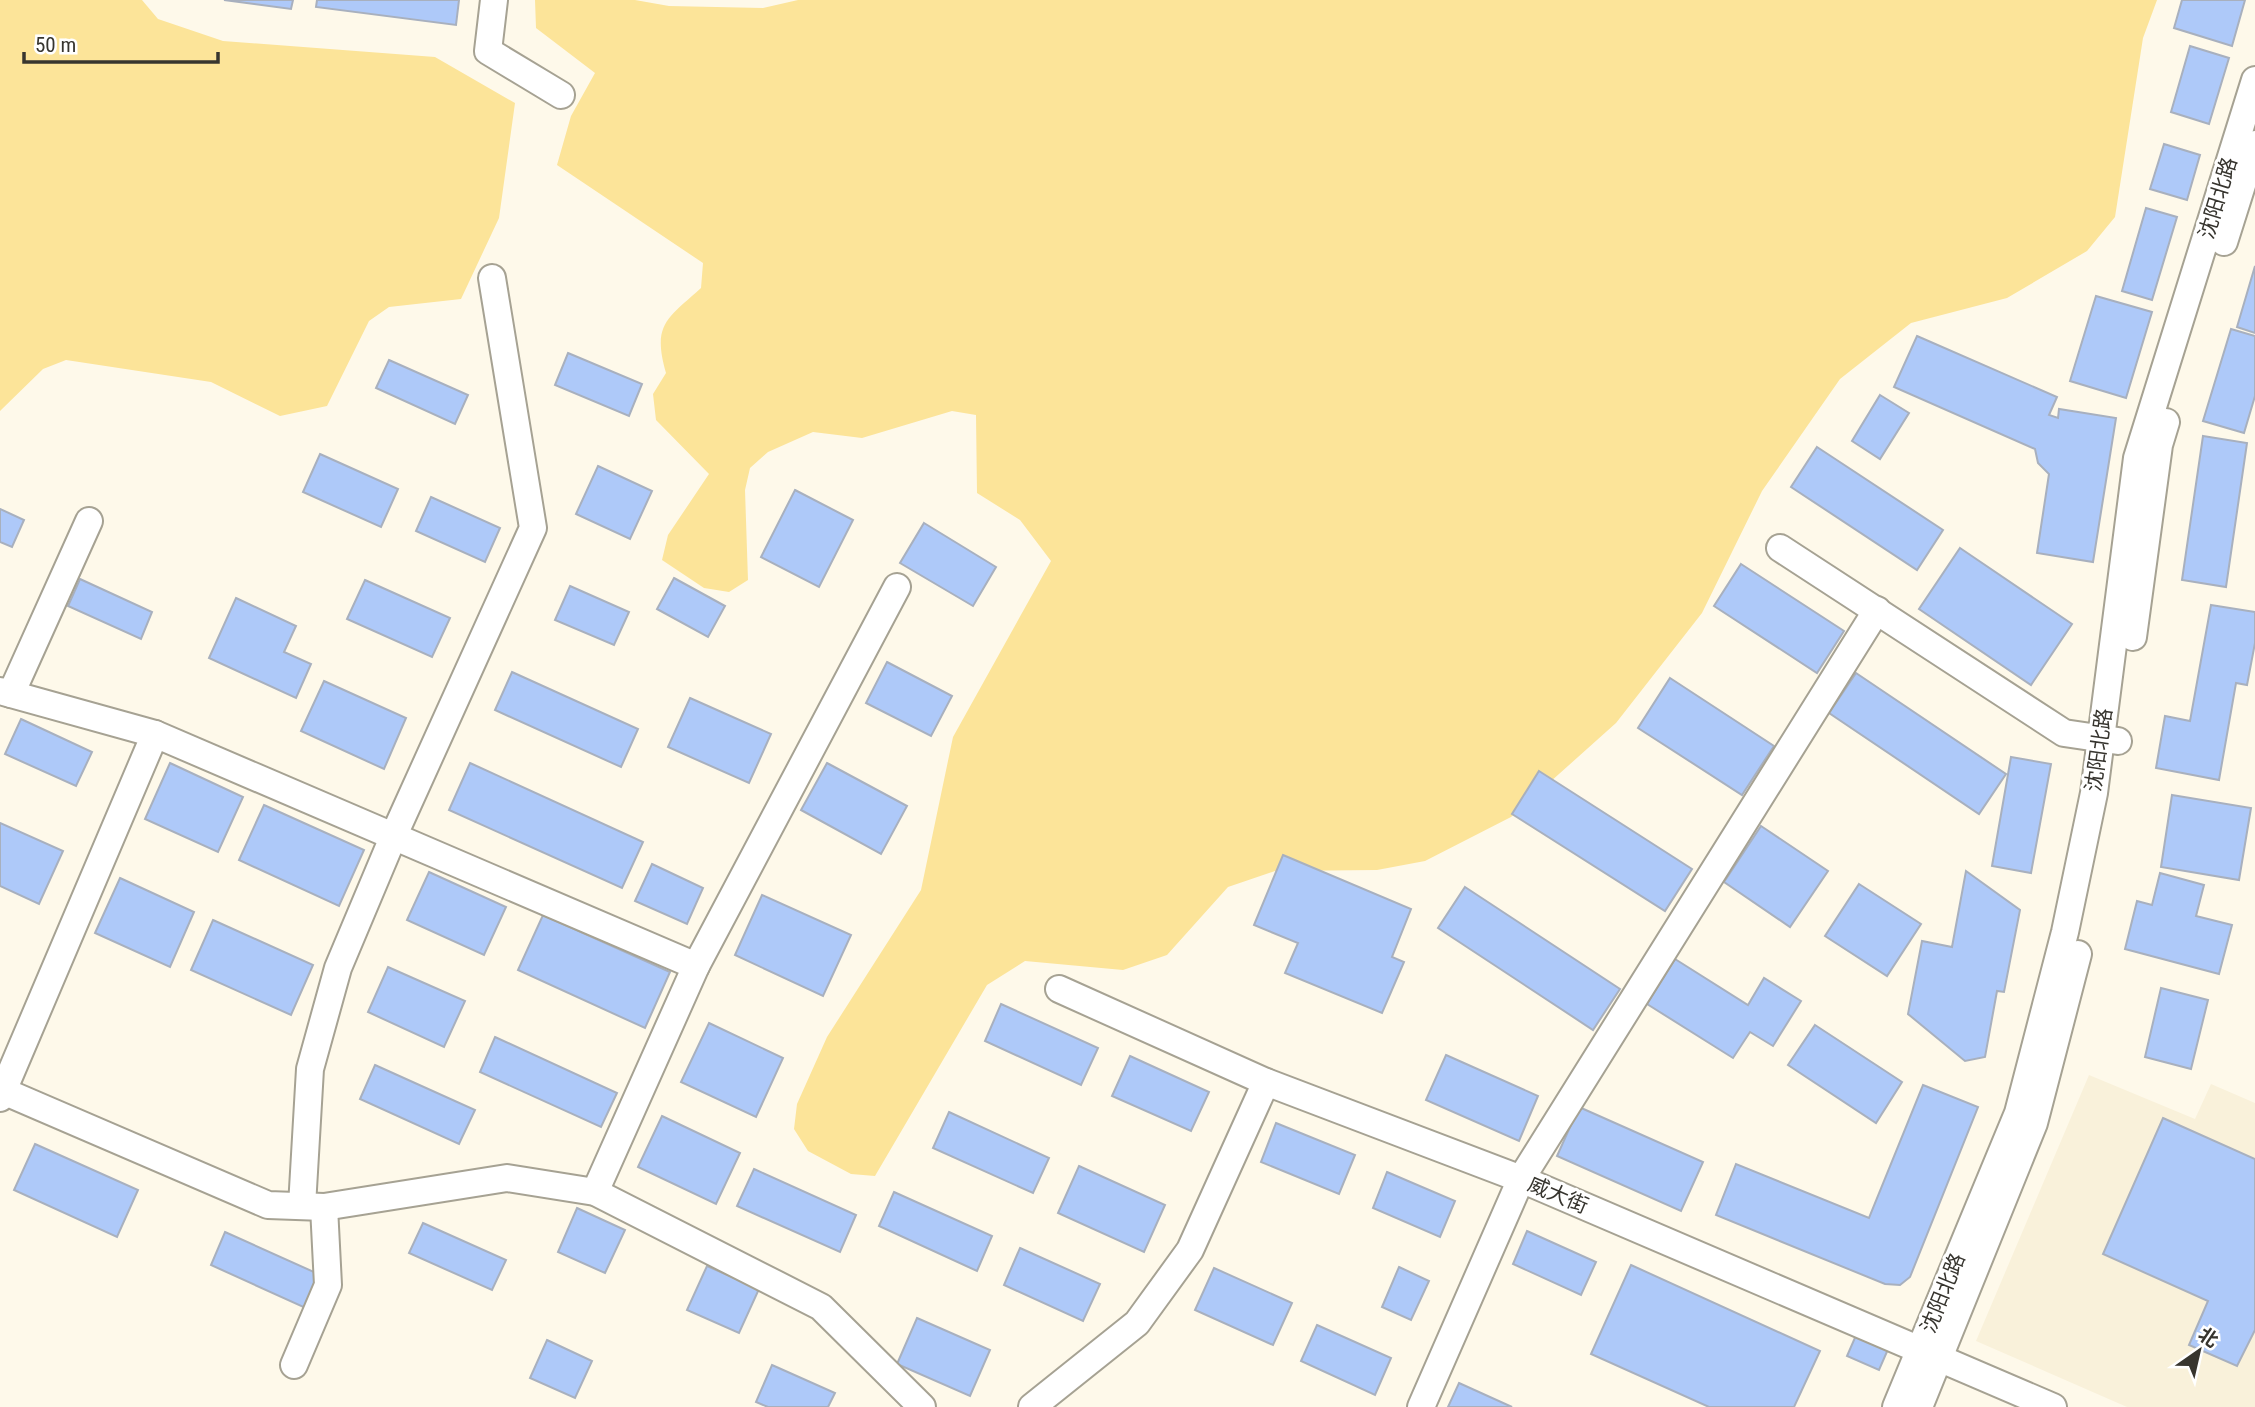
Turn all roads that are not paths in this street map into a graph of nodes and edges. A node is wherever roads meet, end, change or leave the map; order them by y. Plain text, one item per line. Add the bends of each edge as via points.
1 (494, 0) edge
2 (2255, 80) edge
3 (561, 95) dead end
4 (2255, 144) edge
5 (492, 278) dead end
6 (89, 521) dead end
7 (1780, 548) dead end
8 (897, 587) dead end
9 (1877, 610) junction
10 (6, 692) edge
11 (155, 734) junction
12 (2110, 740) junction
13 (394, 835) junction
14 (696, 967) junction
15 (1059, 989) dead end
16 (1266, 1082) junction
17 (3, 1084) edge
18 (1521, 1180) junction
19 (595, 1192) junction
20 (313, 1206) junction
21 (1931, 1353) junction
22 (294, 1365) dead end
23 (922, 1407) edge
24 (1032, 1407) edge
25 (1421, 1407) edge
26 (1896, 1407) edge
27 (1919, 1407) edge
28 (2053, 1407) edge

1 - 3 street via 488,51
2 - 12 street, 沈阳北路 via 2137,458
4 - 12 street, 沈阳北路 via 2159,445
5 - 13 street via 533,528
6 - 10 street
7 - 9 street
8 - 14 street
9 - 12 street via 2064,733
9 - 18 street
10 - 11 street
11 - 13 street
11 - 17 street
12 - 21 street, 沈阳北路 via 2018,1113
13 - 14 street
13 - 20 street via 338,968 310,1069
14 - 19 street
15 - 16 street, 威大街
16 - 18 street, 威大街
16 - 24 street via 1190,1250 1138,1323
17 - 20 street via 268,1205
18 - 21 street, 威大街
18 - 25 street
19 - 20 street via 507,1178
19 - 23 street via 821,1307
20 - 22 street via 328,1285
21 - 26 street, 沈阳北路
21 - 27 street, 沈阳北路
21 - 28 street, 威大街

